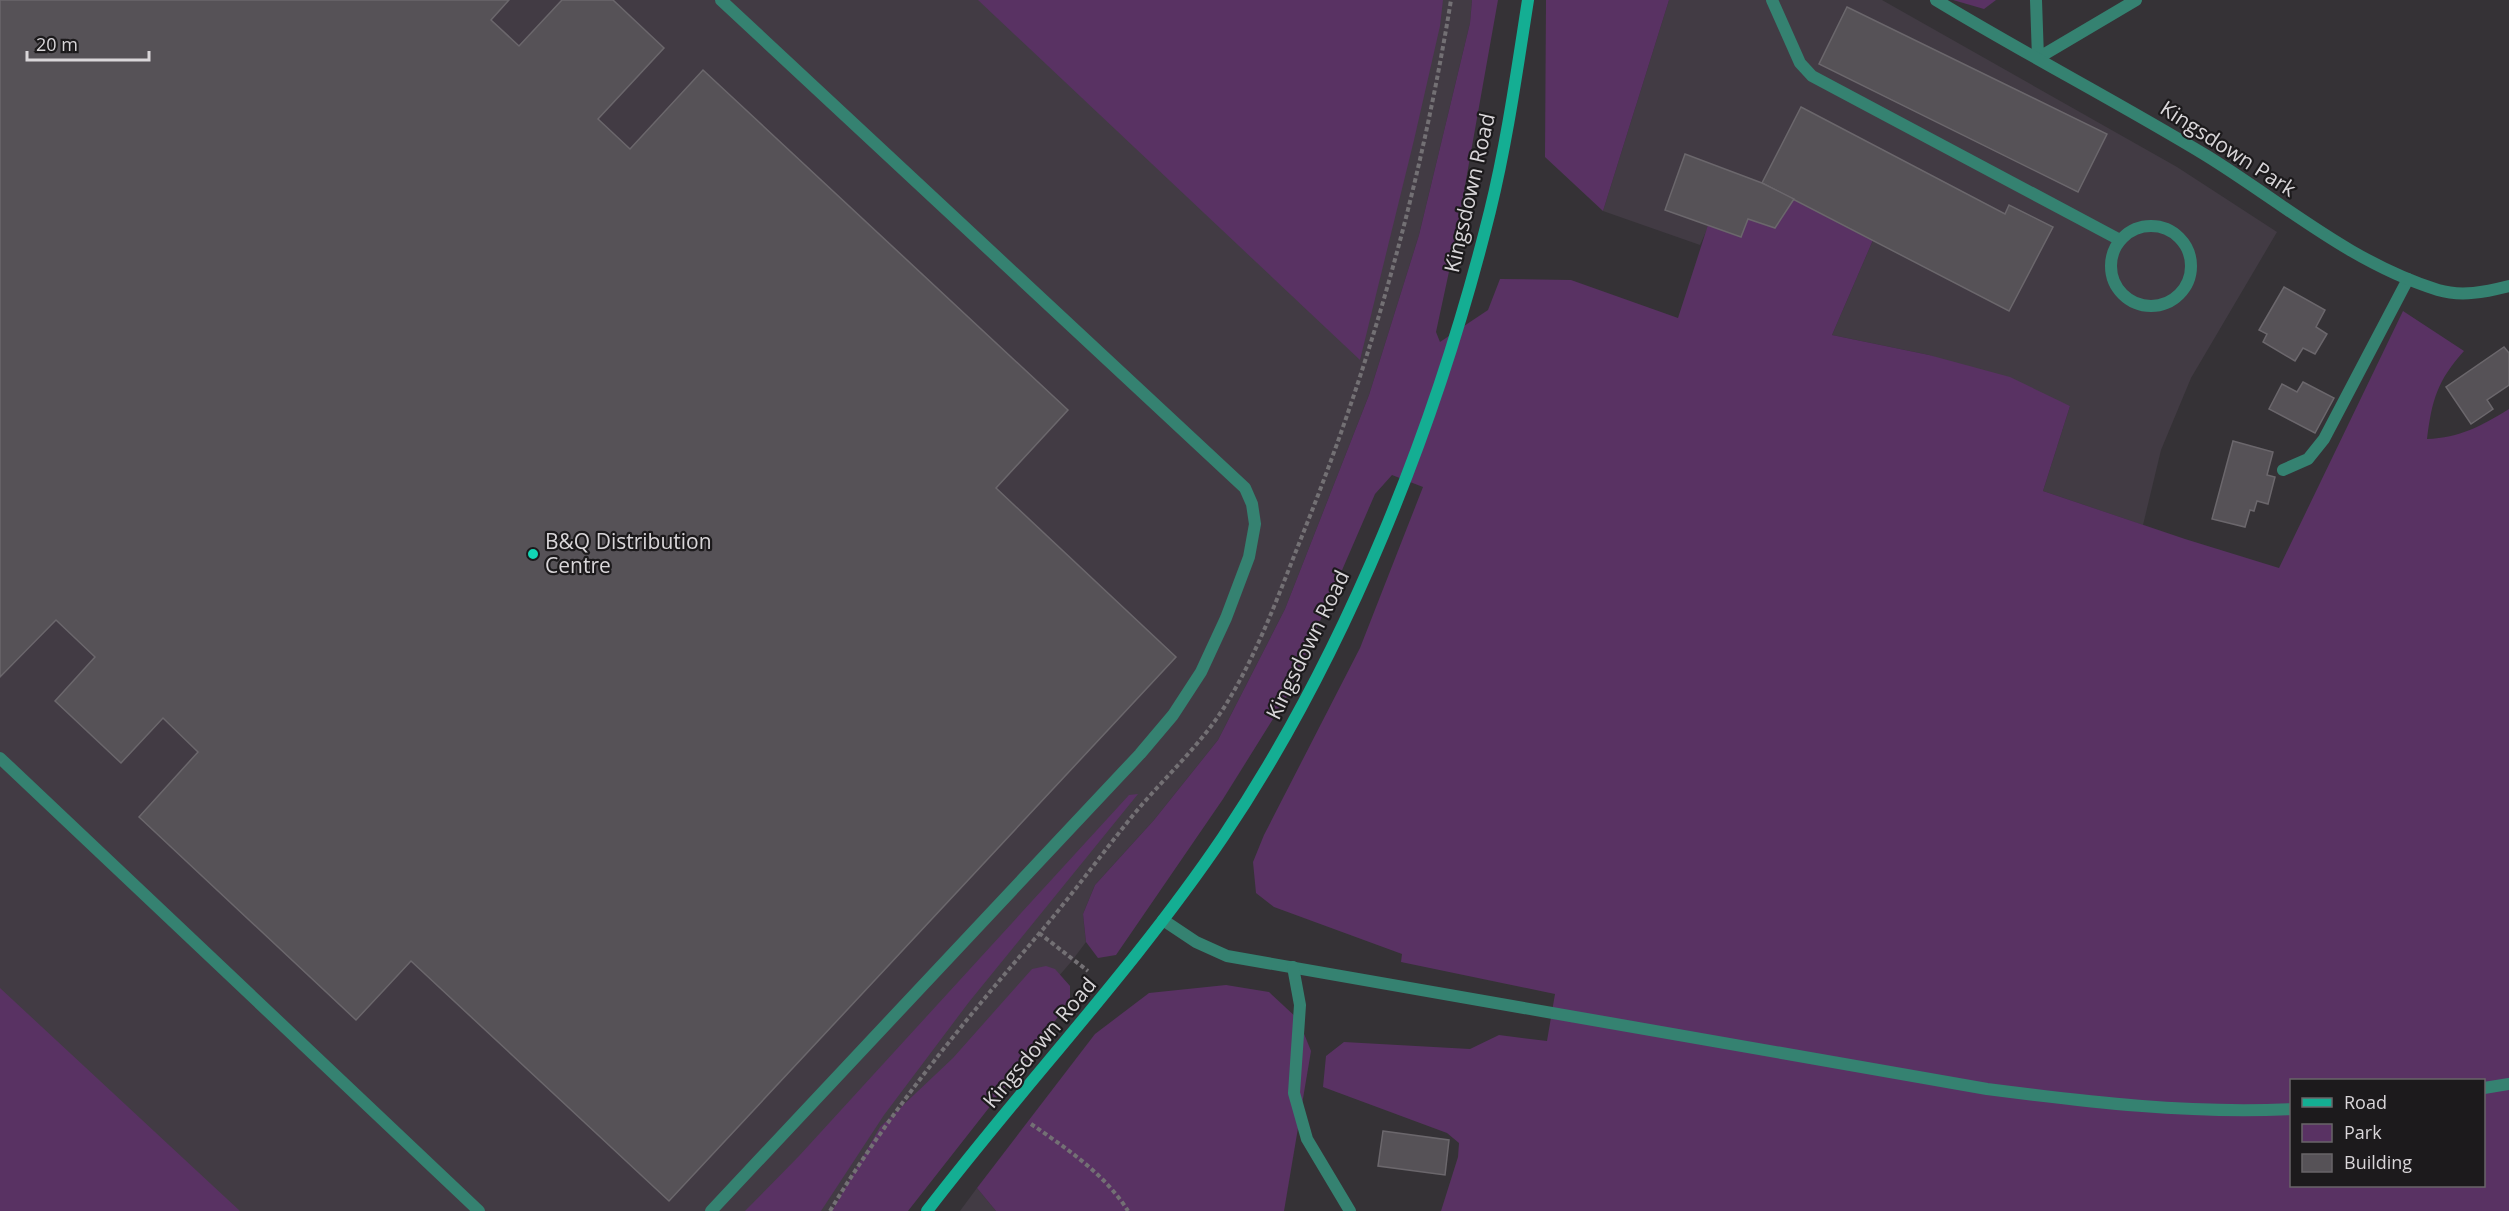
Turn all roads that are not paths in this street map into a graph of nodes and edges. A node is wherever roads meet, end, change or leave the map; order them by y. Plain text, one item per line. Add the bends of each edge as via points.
1 (721, 0) edge
2 (1528, 0) edge
3 (1772, 0) edge
4 (1936, 0) edge
5 (2036, 0) edge
6 (2136, 0) edge
7 (2038, 58) junction
8 (2120, 240) junction
9 (2408, 279) junction
10 (2509, 286) edge
11 (2283, 470) dead end
12 (0, 758) edge
13 (1163, 920) junction
14 (1293, 967) junction
15 (2509, 1084) edge
16 (2485, 1088) edge
17 (2290, 1109) edge
18 (479, 1211) edge
19 (711, 1211) edge
20 (927, 1211) edge
21 (1350, 1211) edge

1 - 19 street via 1245,488 1255,524 1249,557 1226,618 1202,672 1173,715
2 - 13 main road, Kingsdown Road via 1490,209 1458,324 1412,458 1324,663 1223,837
3 - 8 street via 1800,63 1812,76
4 - 7 street, Kingsdown Park
5 - 7 street
6 - 7 street
7 - 9 street, Kingsdown Park via 2126,106 2316,230
8 - 8 street via 2129,231 2153,225 2176,234 2190,255 2188,280 2182,292 2158,306 2144,305 2125,296 2113,280 2110,265
9 - 10 street, Kingsdown Park via 2440,291 2477,294
9 - 11 street via 2324,439 2308,459
12 - 18 street
13 - 14 street via 1227,956
13 - 20 main road, Kingsdown Road via 1111,989
14 - 17 street via 1987,1089 2104,1104 2203,1110
14 - 21 street via 1300,1005 1294,1093 1307,1139
15 - 16 street

